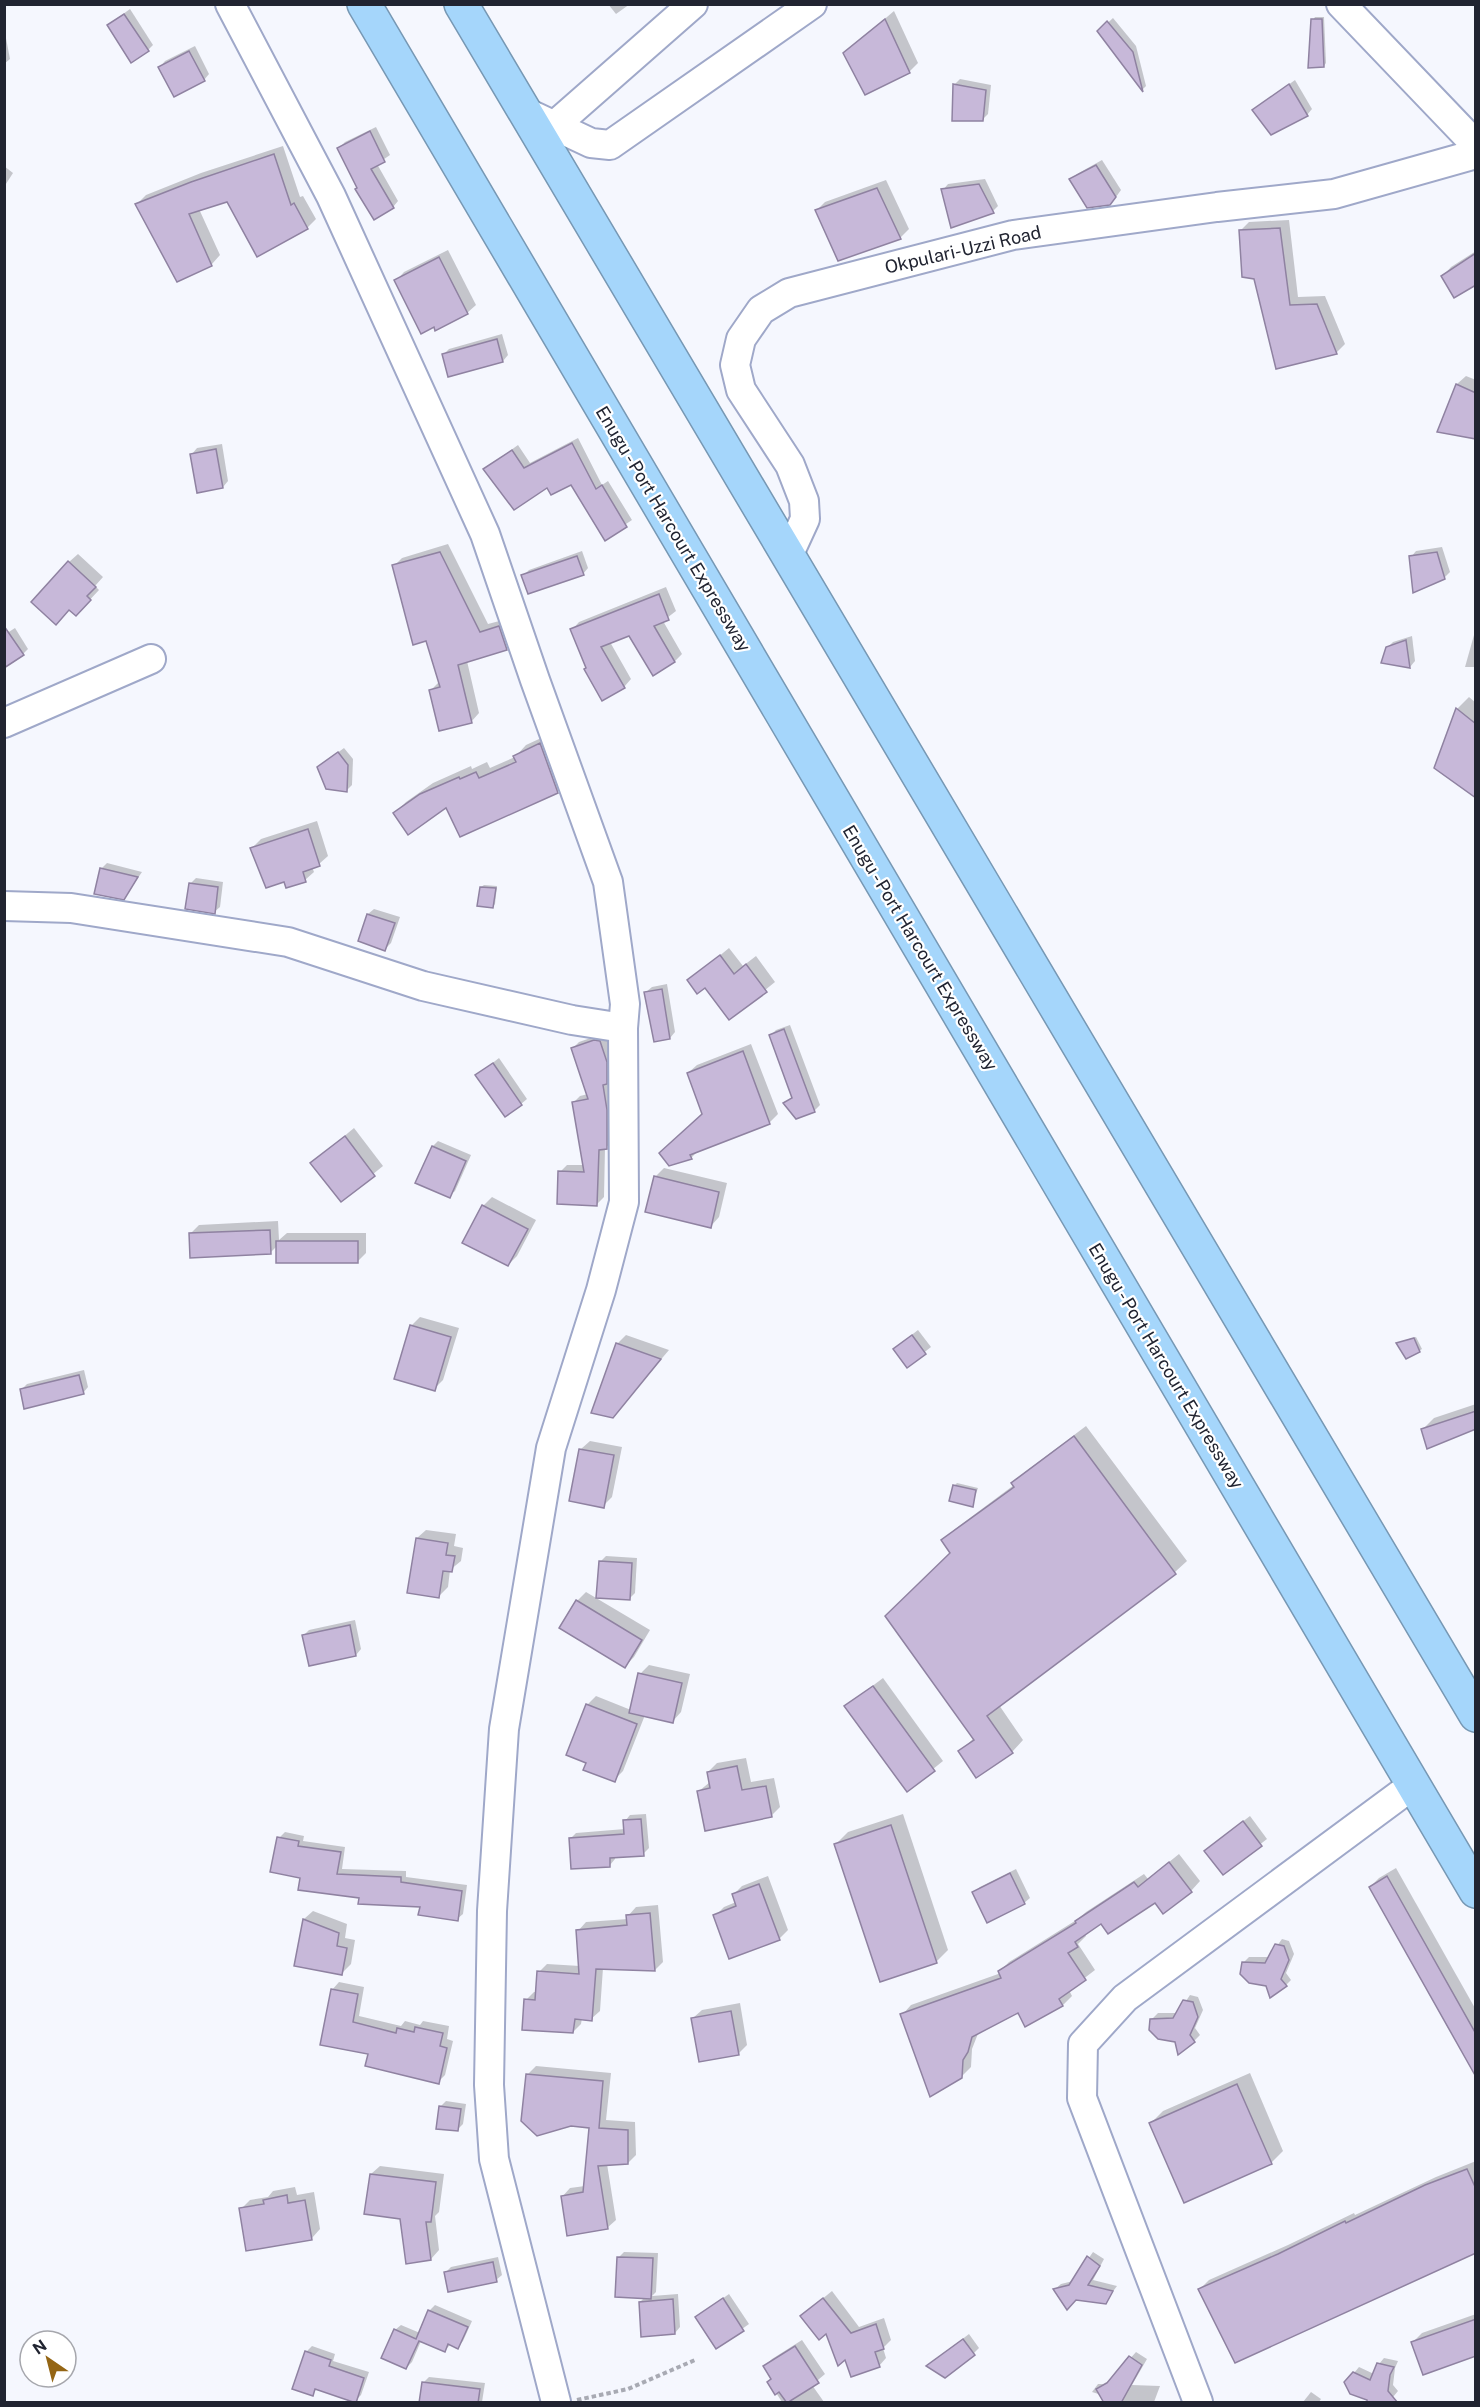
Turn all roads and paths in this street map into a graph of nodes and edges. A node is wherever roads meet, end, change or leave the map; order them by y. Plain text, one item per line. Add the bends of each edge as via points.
1 (230, 4) edge
2 (364, 4) edge
3 (461, 4) edge
4 (693, 4) edge
5 (812, 4) edge
6 (1341, 4) edge
7 (539, 119) junction
8 (1476, 145) edge
9 (1476, 154) edge
10 (788, 556) junction
11 (151, 660) dead end
12 (4, 723) edge
13 (4, 906) edge
14 (623, 1028) junction
15 (1476, 1715) edge
16 (1413, 1785) junction
17 (1476, 1891) edge
18 (695, 2360) dead end
19 (565, 2401) edge
20 (1198, 2403) edge

1 - 14 street via 331,196 485,534 608,882 625,1004
2 - 16 highway, Enugu - Port Harcourt Expressway
3 - 7 highway
4 - 7 street
5 - 7 street via 610,145 591,143
6 - 8 street
7 - 10 highway
9 - 10 street, Okpulari-Uzzi Road via 1334,194 1013,235 789,293 761,309 741,339 735,365 741,390 790,465 804,501 805,519
10 - 15 highway
11 - 12 street
13 - 14 street via 71,908 288,942 423,986
14 - 19 street via 624,1202 601,1290 550,1448 504,1729 492,1911 489,2085 494,2159
16 - 17 highway, Enugu - Port Harcourt Expressway
16 - 20 street via 1125,1998 1083,2043 1082,2098
18 - 19 path via 627,2389

